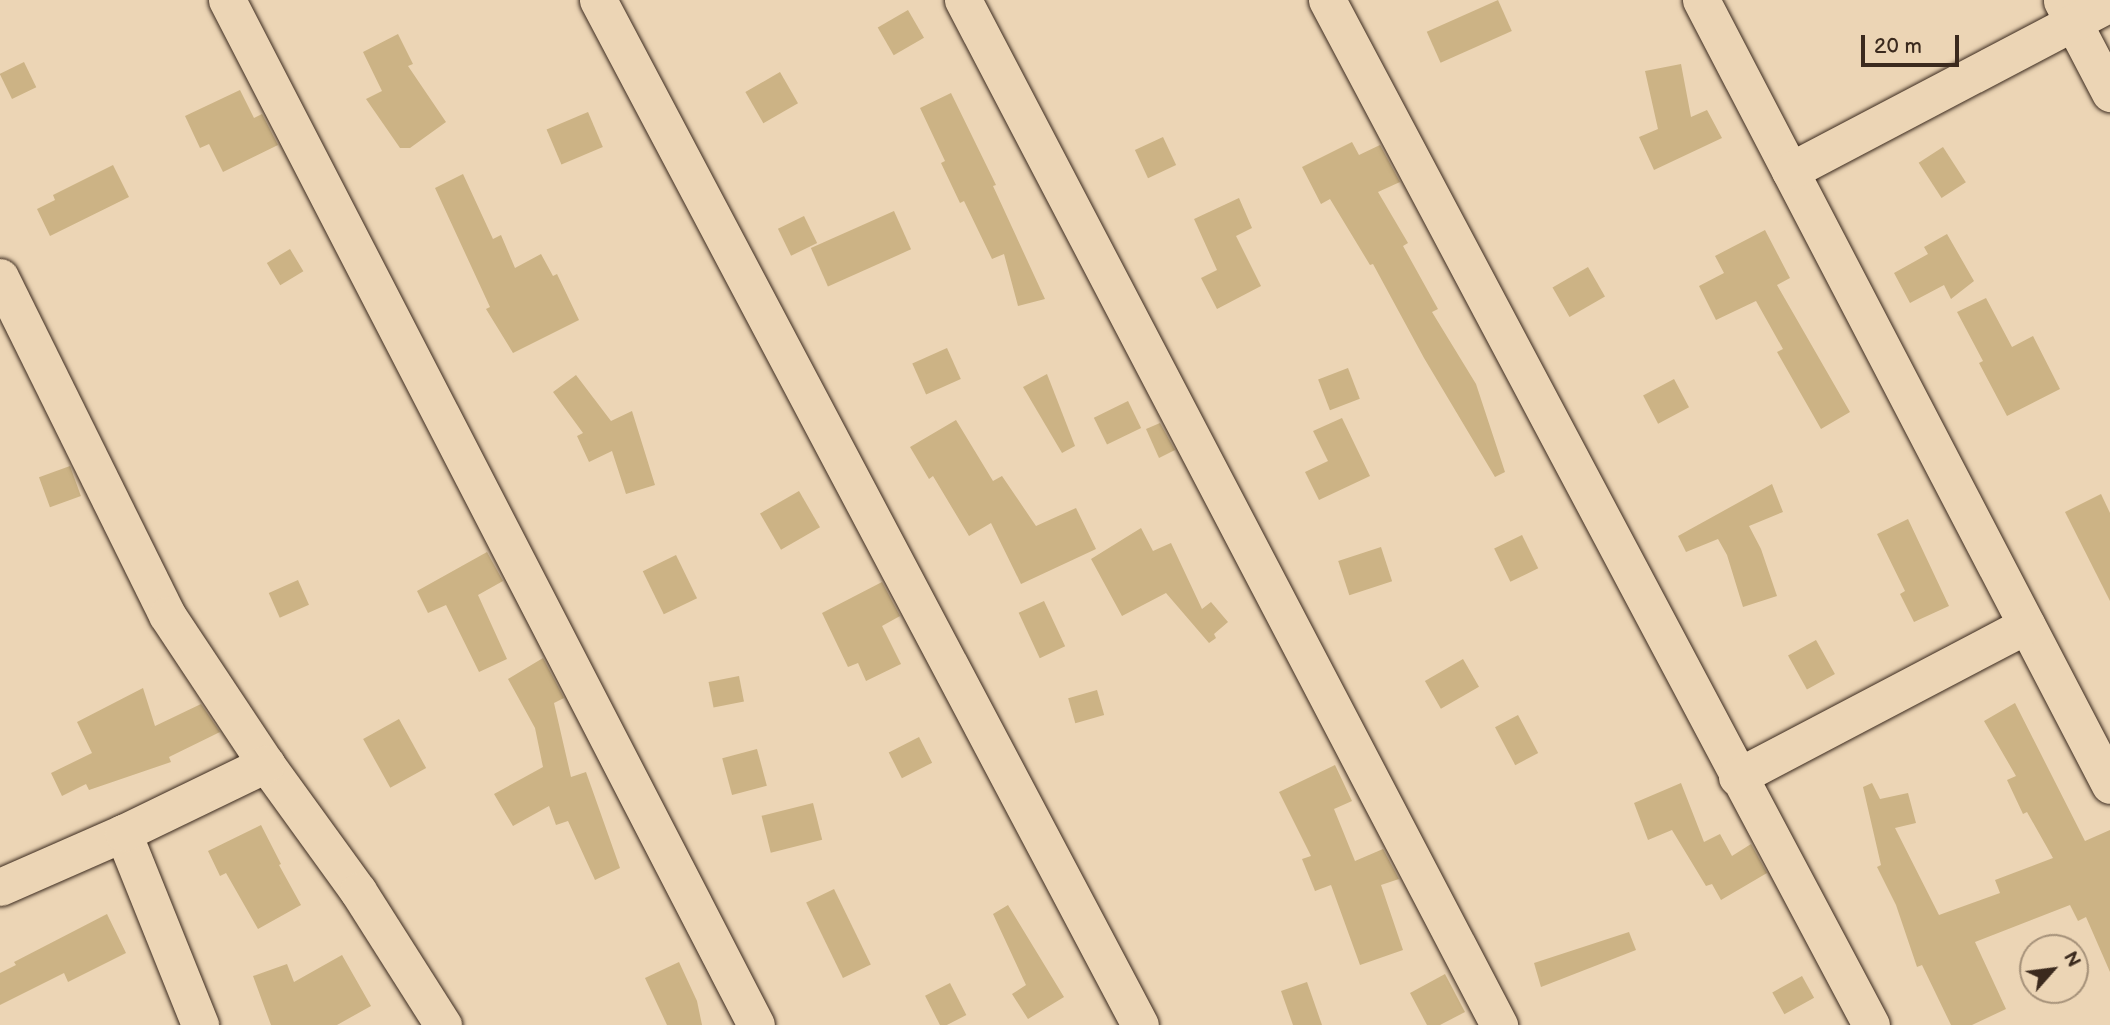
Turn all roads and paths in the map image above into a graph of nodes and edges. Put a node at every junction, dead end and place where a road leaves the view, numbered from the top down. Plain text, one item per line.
1 (227, 0) edge
2 (598, 0) edge
3 (962, 0) edge
4 (1326, 0) edge
5 (1701, 0) edge
6 (2110, 3) edge
7 (2067, 11) edge
8 (2110, 93) edge
9 (1790, 171) junction
10 (0, 277) edge
11 (2027, 625) junction
12 (266, 764) junction
13 (1737, 777) junction
14 (2110, 785) edge
15 (123, 833) junction
16 (0, 887) edge
17 (200, 1025) edge
18 (443, 1025) edge
19 (756, 1025) edge
20 (1140, 1025) edge
21 (1499, 1025) edge
22 (1871, 1025) edge

1 - 19 street
2 - 20 street
3 - 21 street
4 - 13 street
5 - 9 street
6 - 7 street
7 - 8 street
7 - 9 street
9 - 11 street
10 - 12 street
11 - 13 street
11 - 14 street
12 - 15 street
12 - 18 street
13 - 22 street
15 - 16 street
15 - 17 street

